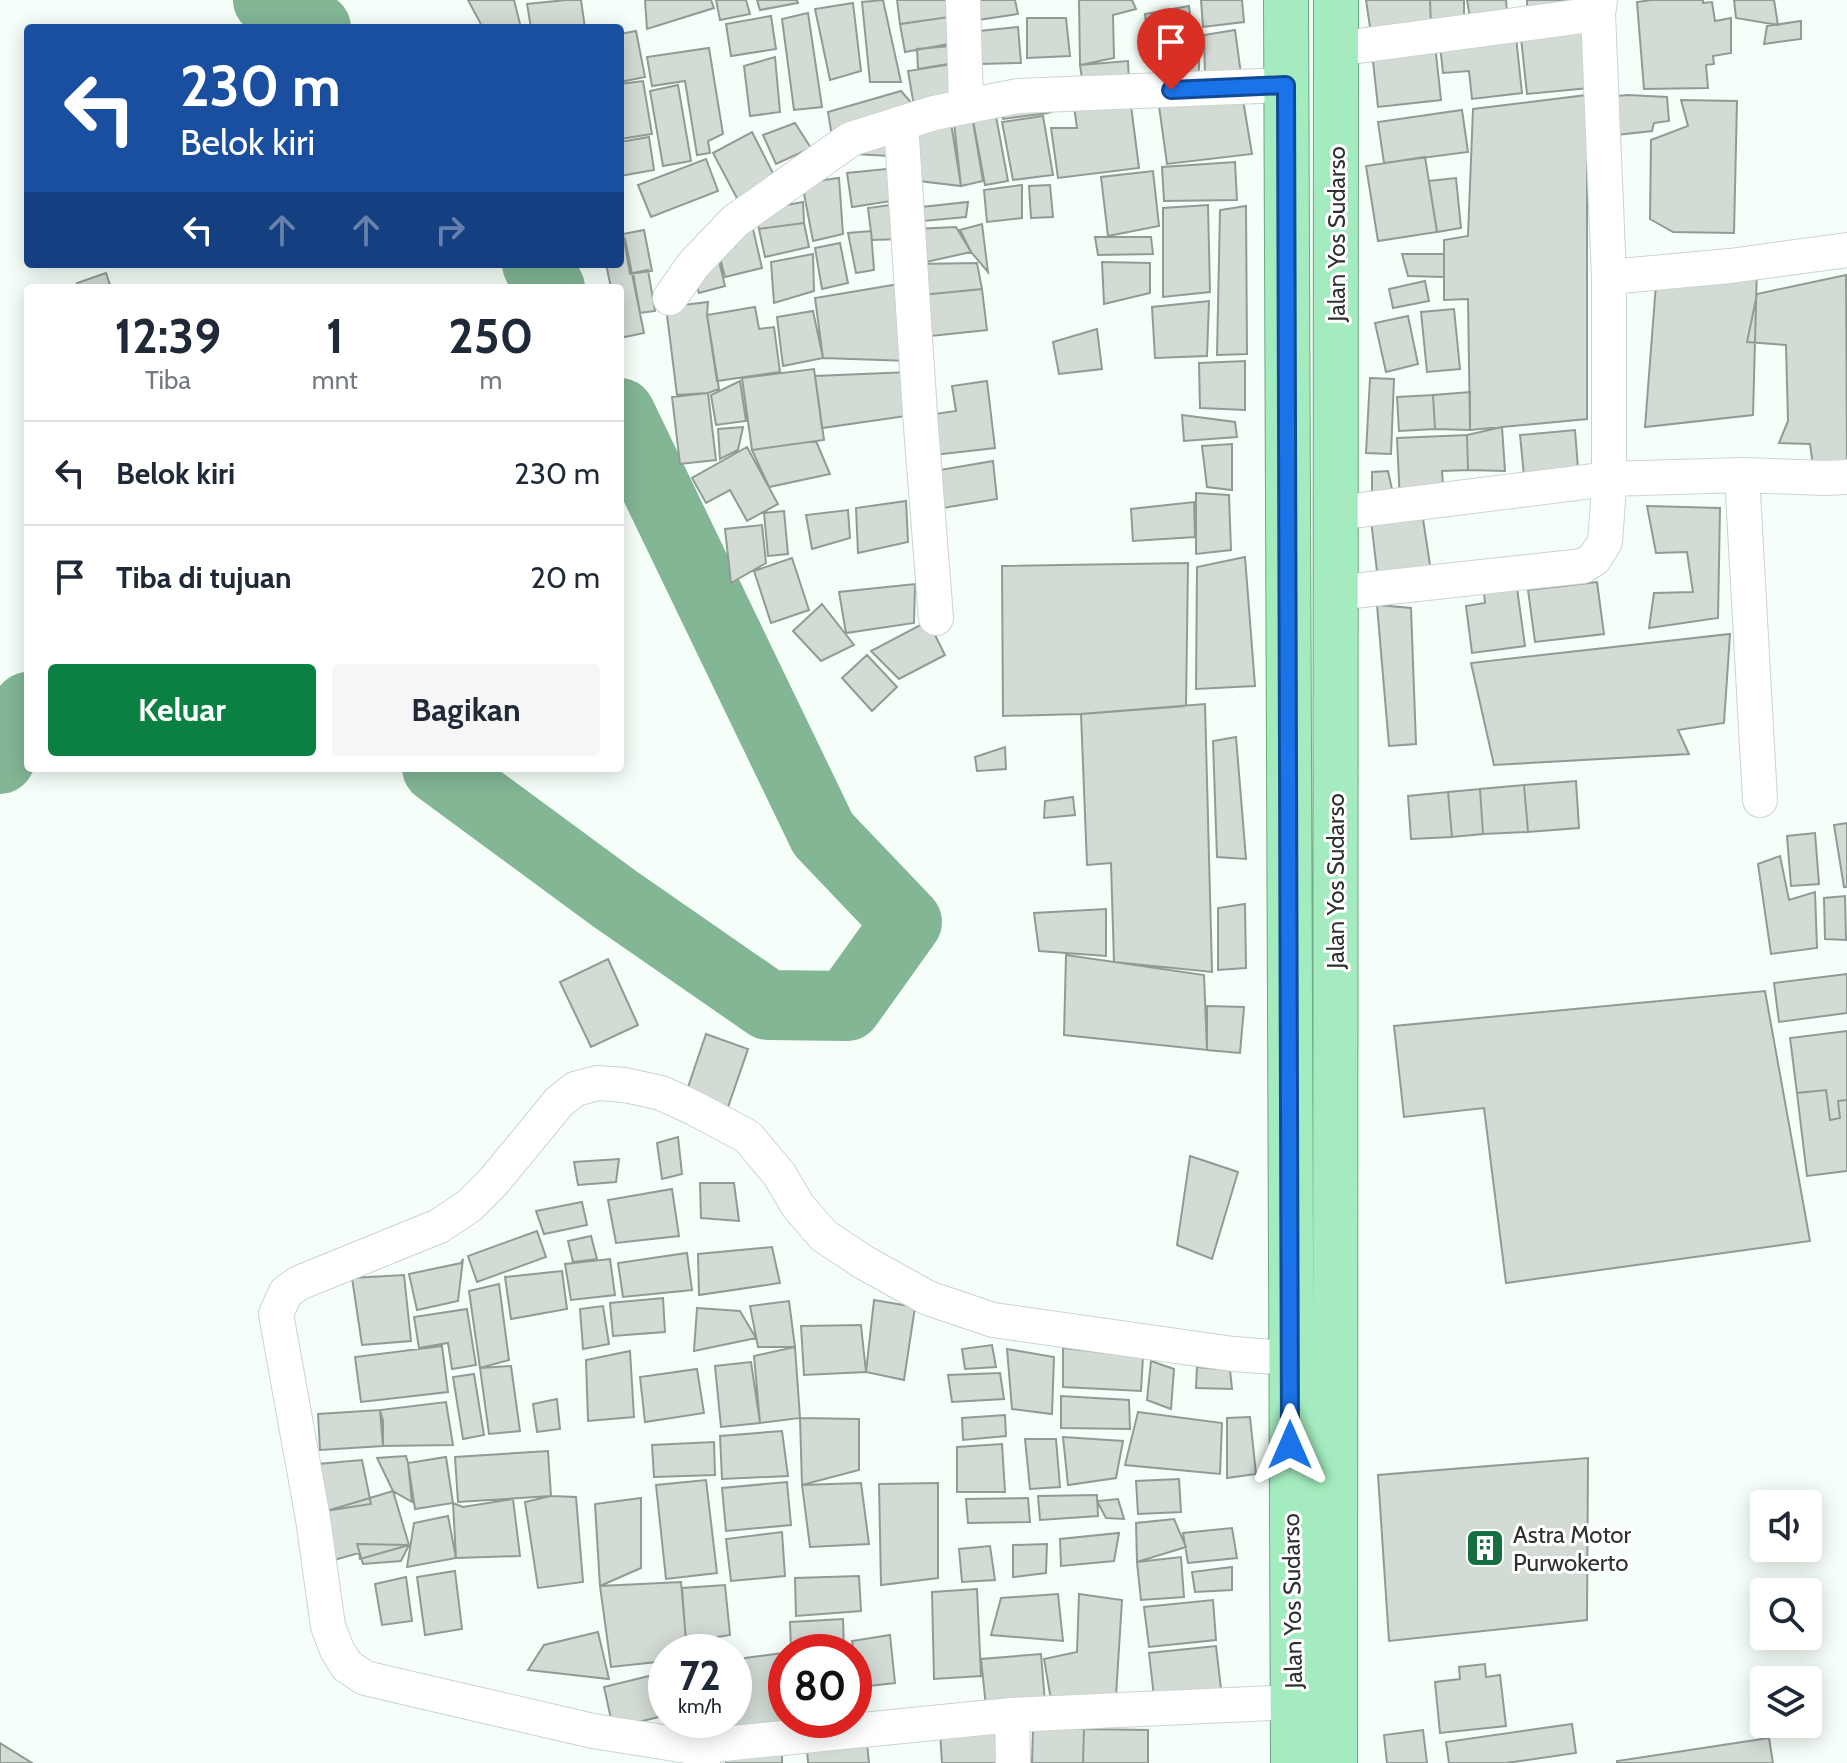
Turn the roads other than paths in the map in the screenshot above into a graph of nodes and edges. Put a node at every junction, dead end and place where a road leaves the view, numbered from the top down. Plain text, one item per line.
1 (963, 0) edge
2 (1286, 0) edge
3 (1336, 0) edge
4 (1599, 7) edge
5 (1336, 49) junction
6 (1286, 85) junction
7 (966, 105) junction
8 (901, 123) junction
9 (1847, 250) edge
10 (1609, 277) junction
11 (670, 298) dead end
12 (1742, 475) junction
13 (1847, 477) edge
14 (1608, 479) junction
15 (1337, 513) junction
16 (1335, 593) junction
17 (936, 618) dead end
18 (1760, 800) dead end
19 (1290, 1358) junction
20 (1293, 1702) junction
21 (1012, 1715) junction
22 (698, 1755) edge
23 (1013, 1763) edge
24 (1293, 1763) edge
25 (1335, 1763) edge

1 - 7 street
2 - 6 highway, Jalan Yos Sudarso
3 - 5 highway, Jalan Yos Sudarso
4 - 5 street
4 - 10 street
5 - 15 highway, Jalan Yos Sudarso
6 - 7 street
6 - 19 highway, Jalan Yos Sudarso
7 - 8 street
8 - 11 street
8 - 17 street
9 - 10 street
10 - 14 street
12 - 13 street
12 - 14 street
12 - 18 street
14 - 15 street
14 - 16 street
15 - 16 highway, Jalan Yos Sudarso
16 - 25 highway, Jalan Yos Sudarso
19 - 20 highway, Jalan Yos Sudarso
19 - 22 street
20 - 21 street
20 - 24 highway, Jalan Yos Sudarso
21 - 22 street
21 - 23 street

